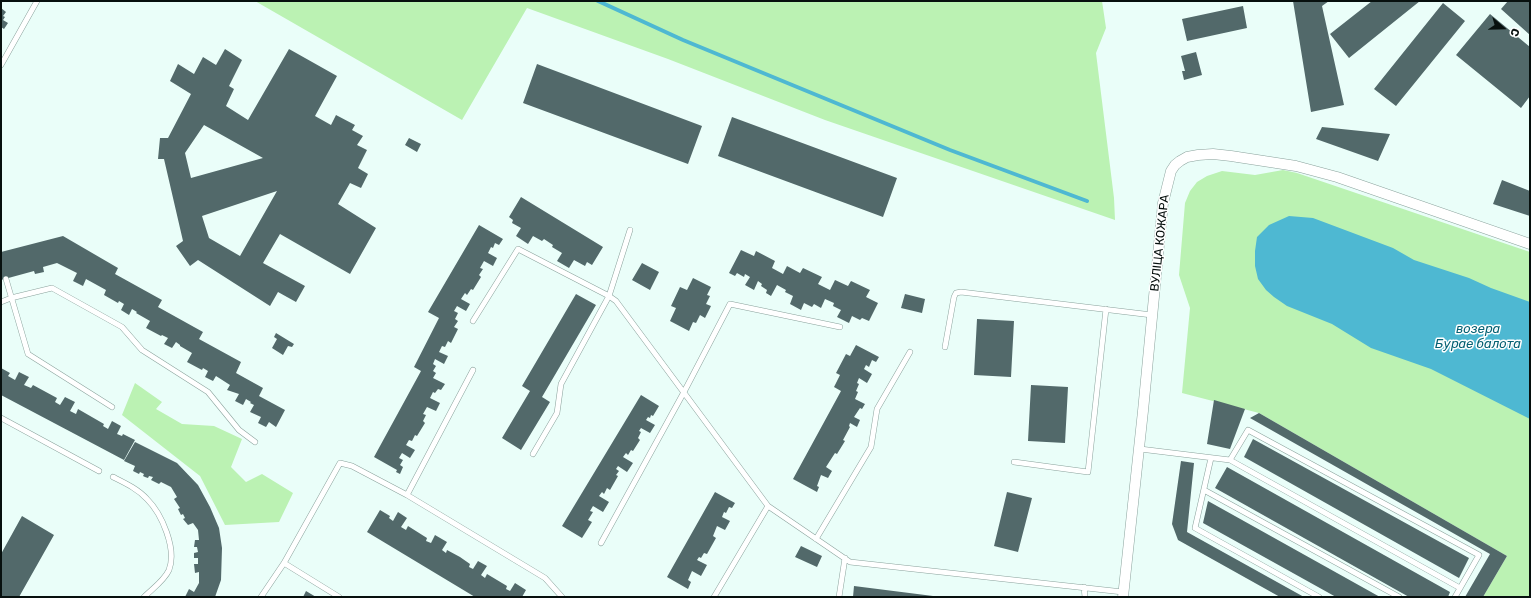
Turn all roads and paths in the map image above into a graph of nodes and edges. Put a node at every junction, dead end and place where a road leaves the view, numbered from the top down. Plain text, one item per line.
1 (37, 1) edge
2 (1, 65) edge
3 (630, 230) dead end
4 (1530, 244) edge
5 (6, 279) dead end
6 (609, 296) junction
7 (11, 298) junction
8 (1, 302) edge
9 (1106, 309) junction
10 (1152, 315) junction
11 (473, 321) dead end
12 (840, 327) dead end
13 (945, 348) dead end
14 (910, 352) dead end
15 (473, 370) dead end
16 (684, 392) junction
17 (112, 407) dead end
18 (1, 418) edge
19 (255, 442) dead end
20 (1140, 448) junction
21 (533, 454) dead end
22 (1211, 458) junction
23 (1230, 460) junction
24 (1014, 462) dead end
25 (99, 471) dead end
26 (113, 477) dead end
27 (1204, 490) junction
28 (406, 495) junction
29 (768, 506) junction
30 (816, 539) junction
31 (601, 542) dead end
32 (845, 558) junction
33 (284, 563) junction
34 (1084, 588) junction
35 (1460, 588) junction
36 (1123, 595) edge
37 (144, 597) edge
38 (261, 597) edge
39 (339, 597) edge
40 (562, 597) edge
41 (714, 597) edge
42 (839, 597) edge
43 (1085, 597) edge
44 (1319, 597) edge
45 (1399, 597) edge
46 (1454, 597) edge

1 - 2 lane
3 - 6 lane
4 - 10 street, ВУЛІЦА КОЖАРА
5 - 7 lane
6 - 11 lane
6 - 16 lane
6 - 21 lane
7 - 8 lane
7 - 17 lane
7 - 19 lane
9 - 10 lane
9 - 13 lane
9 - 24 lane
10 - 20 street, ВУЛІЦА КОЖАРА
12 - 16 lane
14 - 30 lane
15 - 28 lane
16 - 29 lane
16 - 31 lane
18 - 25 lane
20 - 22 lane
20 - 36 street, ВУЛІЦА КОЖАРА
22 - 23 lane
22 - 27 lane
23 - 35 lane
23 - 35 lane
26 - 37 lane
27 - 44 lane
27 - 45 lane
28 - 33 lane
28 - 40 lane
29 - 30 lane
29 - 41 lane
30 - 32 lane
32 - 34 lane
32 - 42 lane
33 - 38 lane
33 - 39 lane
34 - 36 lane
34 - 43 lane
35 - 46 lane

